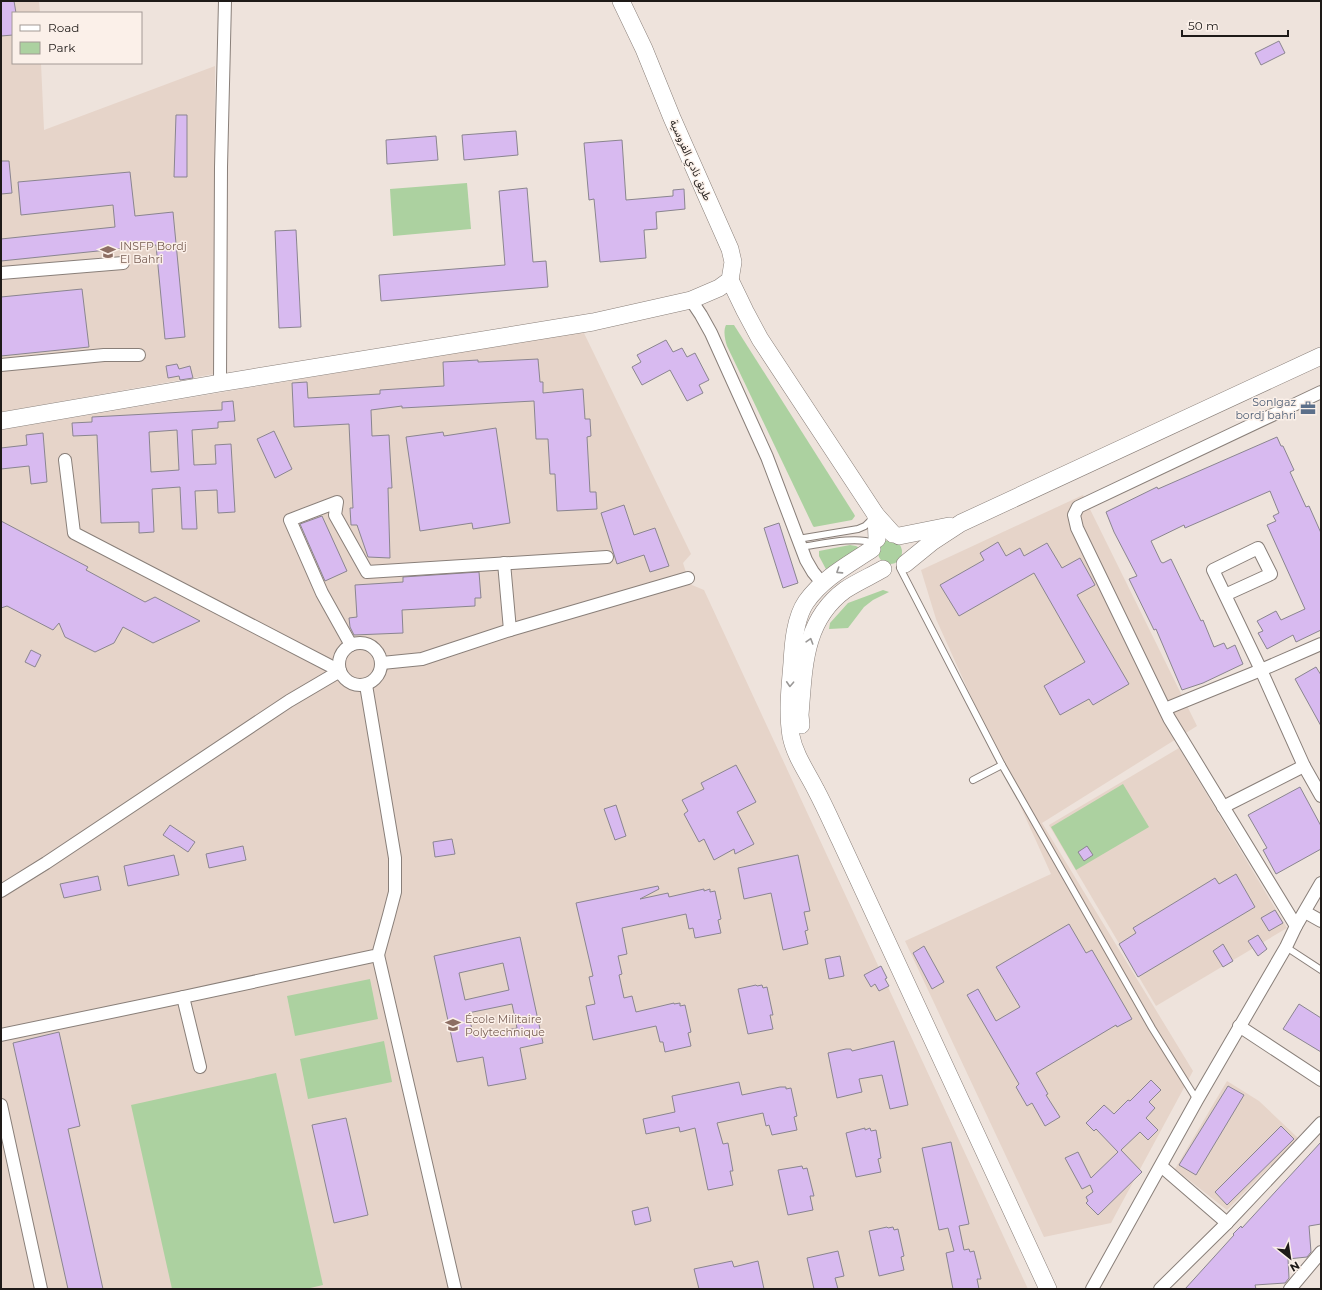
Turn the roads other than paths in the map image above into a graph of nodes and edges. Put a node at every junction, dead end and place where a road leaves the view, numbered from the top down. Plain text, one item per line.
1 (225, 1) edge
2 (621, 1) edge
3 (123, 264) dead end
4 (1, 273) edge
5 (730, 280) junction
6 (691, 300) junction
7 (139, 354) dead end
8 (1321, 356) edge
9 (1, 365) edge
10 (220, 383) junction
11 (1321, 392) edge
12 (1, 421) edge
13 (65, 460) dead end
14 (876, 515) junction
15 (961, 523) junction
16 (896, 535) junction
17 (800, 543) junction
18 (874, 544) junction
19 (608, 557) dead end
20 (504, 564) junction
21 (903, 566) junction
22 (883, 569) junction
23 (688, 578) dead end
24 (822, 583) junction
25 (1225, 595) junction
26 (510, 630) junction
27 (1321, 644) edge
28 (351, 645) junction
29 (382, 663) junction
30 (1261, 670) junction
31 (340, 671) junction
32 (366, 685) junction
33 (1165, 709) junction
34 (1002, 765) junction
35 (1304, 766) junction
36 (973, 780) dead end
37 (815, 789) junction
38 (1321, 796) edge
39 (1223, 807) junction
40 (1321, 882) edge
41 (1, 891) edge
42 (1305, 912) junction
43 (1321, 921) edge
44 (1296, 926) junction
45 (1286, 947) junction
46 (378, 955) junction
47 (1321, 970) edge
48 (183, 997) junction
49 (1239, 1026) junction
50 (1, 1035) edge
51 (200, 1067) dead end
52 (1321, 1080) edge
53 (1197, 1100) junction
54 (1, 1105) edge
55 (1321, 1123) edge
56 (1161, 1166) junction
57 (1227, 1223) junction
58 (1321, 1252) edge
59 (42, 1289) edge
60 (455, 1289) edge
61 (1048, 1289) edge
62 (1092, 1289) edge
63 (1160, 1289) edge
64 (1290, 1289) edge

1 - 10 street
2 - 5 main road, طريق نادي الفروسية
3 - 4 street
5 - 6 main road
5 - 14 main road
6 - 10 main road
6 - 17 street
7 - 9 street
8 - 15 main road
10 - 12 main road
11 - 33 street
13 - 31 street
14 - 16 main road
14 - 17 lane
14 - 18 main road
15 - 16 main road
15 - 21 main road
16 - 18 main road
16 - 21 main road
17 - 18 lane
17 - 24 street
18 - 22 main road
18 -> 24 main road
19 - 20 street
20 - 26 street
20 - 28 street
21 - 22 main road
21 - 34 lane
37 -> 22 main road
23 - 26 street
24 -> 37 main road
25 - 25 street
25 - 30 street
26 - 29 street
27 - 30 street
28 - 29 street
28 - 31 street
29 - 32 street
30 - 33 street
30 - 35 street
31 - 32 street
31 - 41 street
32 - 46 street
33 - 39 street
34 - 36 lane
34 - 53 lane
35 - 38 street
35 - 39 street
37 - 61 main road
39 - 44 street
40 - 42 street
42 - 43 street
42 - 44 street
44 - 45 street
45 - 47 lane
45 - 49 street
46 - 48 street
46 - 60 street
48 - 50 street
48 - 51 street
49 - 52 street
49 - 53 street
53 - 56 street
54 - 59 street
55 - 57 street
56 - 57 street
56 - 62 street
57 - 63 street
58 - 64 street

